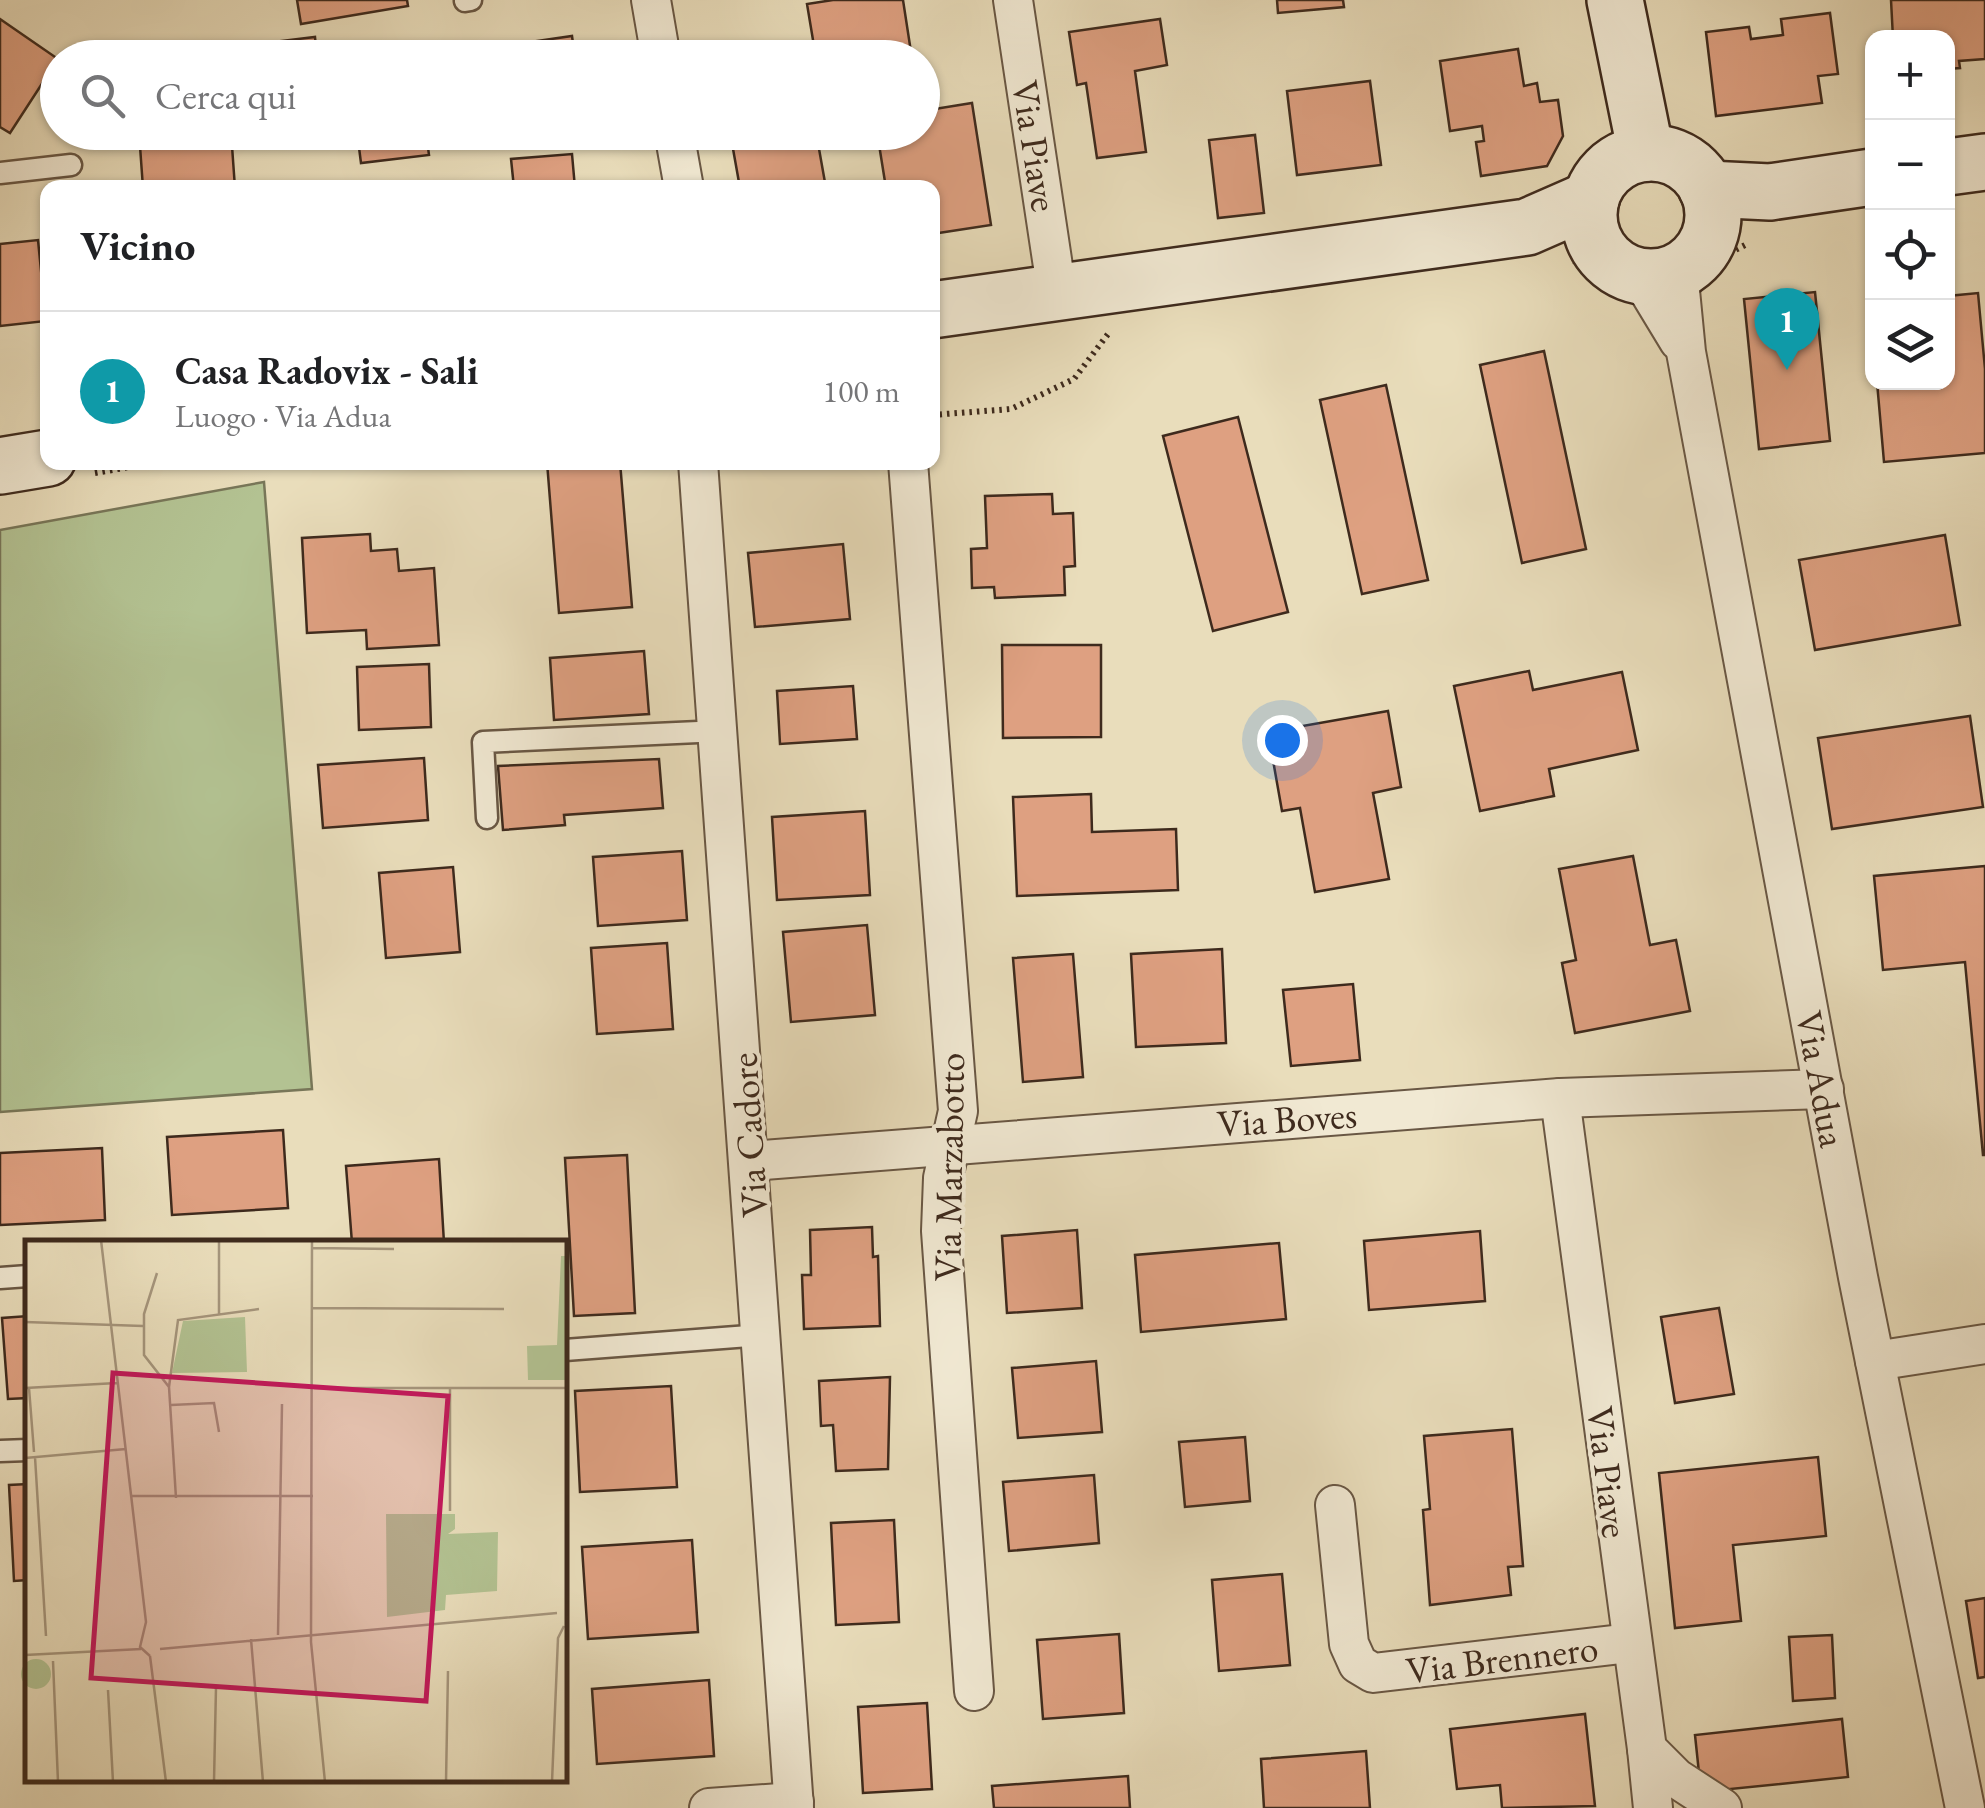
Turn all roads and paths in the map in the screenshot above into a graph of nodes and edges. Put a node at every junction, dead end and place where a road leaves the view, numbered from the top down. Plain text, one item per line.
1 (651, 0) edge
2 (1013, 0) edge
3 (1615, 0) edge
4 (659, 40) edge
5 (677, 150) edge
6 (1646, 154) junction
7 (1985, 162) edge
8 (71, 165) dead end
9 (1955, 166) edge
10 (0, 173) edge
11 (1865, 178) edge
12 (683, 180) edge
13 (1985, 190) edge
14 (1955, 195) edge
15 (1865, 207) edge
16 (1593, 220) junction
17 (1683, 241) junction
18 (1057, 292) junction
19 (940, 309) edge
20 (1108, 324) dead end
21 (940, 325) edge
22 (940, 414) edge
23 (40, 459) edge
24 (0, 466) edge
25 (699, 470) edge
26 (909, 470) edge
27 (720, 732) junction
28 (487, 818) dead end
29 (1824, 1090) junction
30 (1560, 1098) junction
31 (954, 1144) junction
32 (751, 1161) junction
33 (25, 1276) edge
34 (0, 1278) edge
35 (762, 1335) junction
36 (1985, 1344) edge
37 (568, 1350) edge
38 (1876, 1361) junction
39 (25, 1450) edge
40 (0, 1451) edge
41 (1335, 1505) dead end
42 (1630, 1643) junction
43 (974, 1692) dead end
44 (1969, 1746) edge
45 (1647, 1749) junction
46 (794, 1805) edge
47 (709, 1808) edge
48 (1653, 1808) edge
49 (1722, 1808) edge
50 (1964, 1808) edge

1 - 4 street
2 - 18 street, Via Piave
3 - 6 street
5 - 12 street
6 - 16 street
6 - 17 street
7 - 9 street
8 - 10 lane
11 - 17 street
13 - 14 street
15 - 17 street
16 - 17 street
16 - 18 street
16 - 21 street
17 - 29 street, Via Adua
18 - 19 street
20 - 22 path
23 - 24 street
25 - 27 street, Via Cadore
26 - 31 street, Via Marzabotto
27 - 28 lane
27 - 32 street, Via Cadore
29 - 30 street, Via Boves
29 - 38 street, Via Adua
30 - 31 street, Via Boves
30 - 42 street, Via Piave
31 - 32 street, Via Boves
31 - 43 street, Via Marzabotto
32 - 35 street, Via Cadore
33 - 34 lane
35 - 37 lane
35 - 46 street, Via Cadore
36 - 38 street
38 - 44 street, Via Adua
39 - 40 lane
41 - 42 street, Via Brennero
42 - 45 street, Via Piave
44 - 50 street, Via Adua
45 - 48 street, Via Piave
45 - 49 street
46 - 47 street

